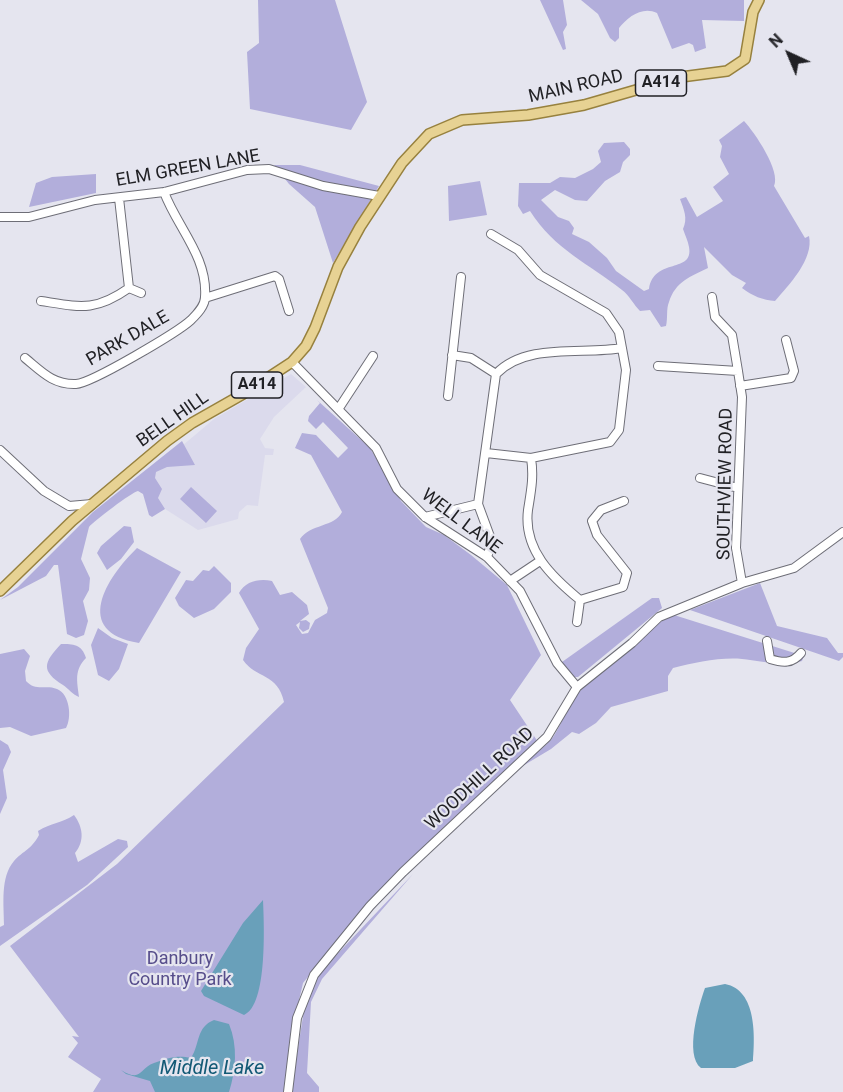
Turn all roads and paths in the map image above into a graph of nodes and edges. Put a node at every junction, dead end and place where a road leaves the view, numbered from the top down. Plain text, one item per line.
1 (759, 0) edge
2 (164, 192) junction
3 (379, 196) junction
4 (119, 198) junction
5 (0, 217) edge
6 (491, 234) dead end
7 (461, 277) dead end
8 (129, 288) junction
9 (141, 294) dead end
10 (712, 297) dead end
11 (206, 298) junction
12 (41, 301) dead end
13 (289, 311) dead end
14 (786, 340) dead end
15 (622, 348) junction
16 (452, 354) junction
17 (373, 356) dead end
18 (25, 358) dead end
19 (292, 362) junction
20 (658, 366) dead end
21 (738, 371) junction
22 (496, 374) junction
23 (740, 386) junction
24 (448, 396) dead end
25 (339, 408) junction
26 (0, 450) edge
27 (486, 453) junction
28 (531, 458) junction
29 (700, 478) dead end
30 (738, 488) junction
31 (624, 501) dead end
32 (92, 504) junction
33 (478, 504) junction
34 (69, 506) junction
35 (425, 517) junction
36 (72, 521) junction
37 (843, 532) edge
38 (487, 558) junction
39 (540, 561) junction
40 (510, 581) junction
41 (742, 583) junction
42 (0, 591) edge
43 (580, 600) junction
44 (577, 622) dead end
45 (767, 641) dead end
46 (801, 653) dead end
47 (577, 687) junction
48 (288, 1092) edge

1 - 3 main road, MAIN ROAD / A414
2 - 3 street, ELM GREEN LANE
2 - 4 street, ELM GREEN LANE
2 - 11 street
3 - 19 main road, BELL HILL / A414
4 - 5 street, ELM GREEN LANE
4 - 8 street
6 - 15 street
7 - 16 street
8 - 9 street
8 - 12 street
10 - 21 street, SOUTHVIEW ROAD
11 - 13 street
11 - 18 street, PARK DALE
14 - 23 street, SOUTHVIEW ROAD
15 - 22 street
15 - 28 street
16 - 22 street
16 - 24 street
17 - 25 street
19 - 25 street, WELL LANE
19 - 32 main road, BELL HILL / A414
20 - 21 street
21 - 23 street, SOUTHVIEW ROAD
22 - 27 street
23 - 30 street, SOUTHVIEW ROAD
25 - 35 street, WELL LANE
26 - 34 street
27 - 28 street
27 - 33 street
28 - 39 street
29 - 30 street
30 - 41 street, SOUTHVIEW ROAD
31 - 43 street
32 - 34 street
32 - 36 main road, BELL HILL / A414
33 - 35 street
33 - 38 street
34 - 36 street
35 - 38 street, WELL LANE
36 - 42 main road, A414
37 - 41 street, WOODHILL ROAD
38 - 40 street, WELL LANE
39 - 40 street
39 - 43 street
40 - 47 street, WELL LANE
41 - 47 street, WOODHILL ROAD
43 - 44 street
45 - 46 street
47 - 48 street, WOODHILL ROAD

